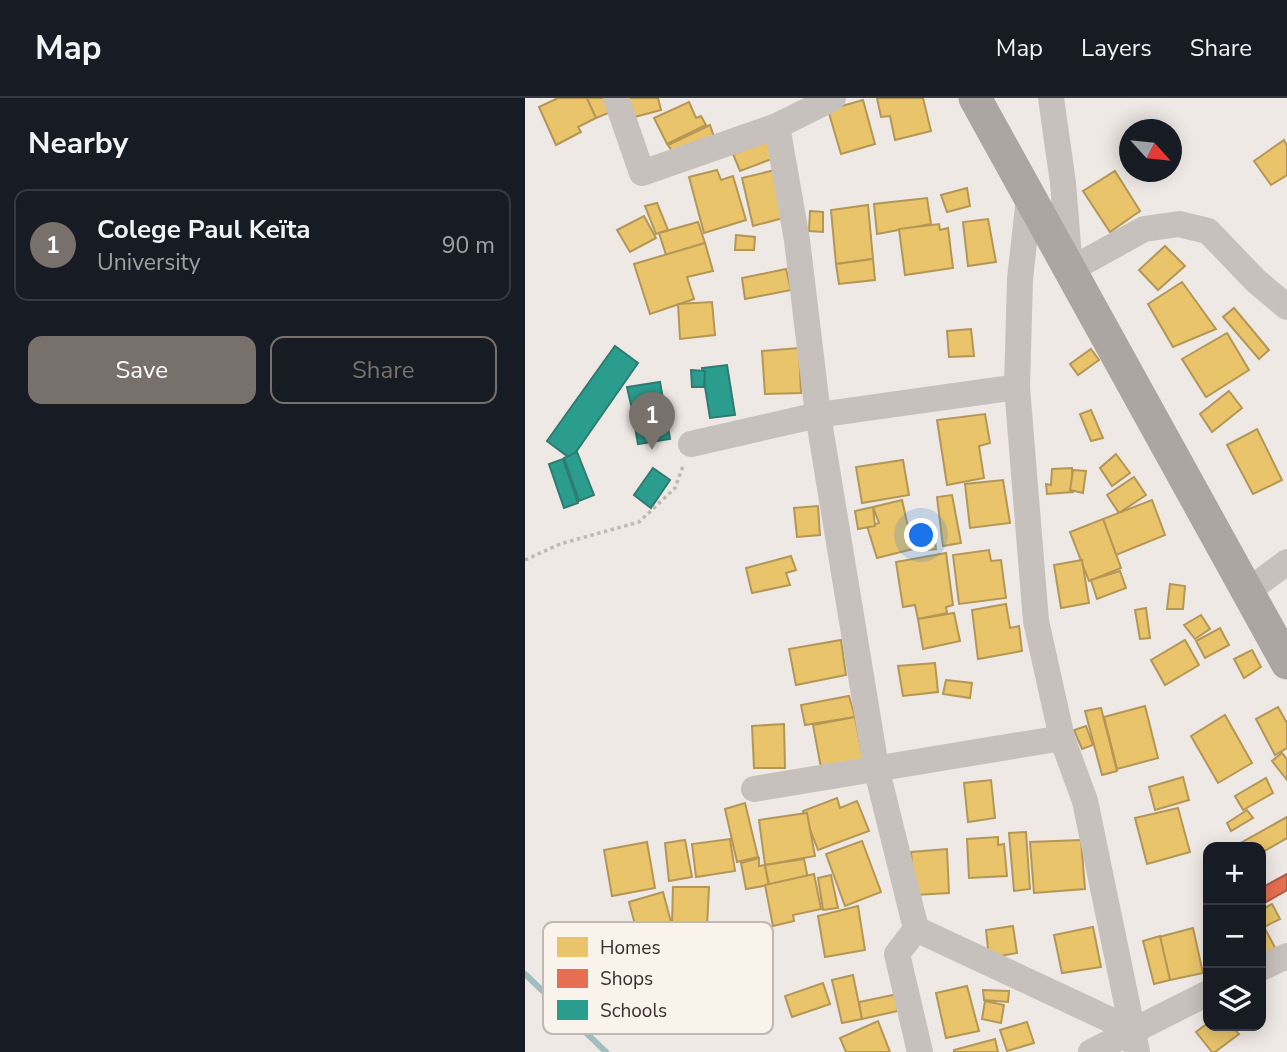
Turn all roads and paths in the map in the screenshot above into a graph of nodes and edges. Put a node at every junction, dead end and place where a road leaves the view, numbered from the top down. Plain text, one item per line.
1 (617, 98) edge
2 (833, 98) edge
3 (975, 98) edge
4 (1051, 98) edge
5 (800, 106) edge
6 (777, 126) junction
7 (1030, 198) junction
8 (1070, 270) junction
9 (1287, 307) edge
10 (1017, 387) junction
11 (818, 415) junction
12 (691, 444) joint
13 (525, 560) edge
14 (1287, 562) edge
15 (1248, 591) junction
16 (1287, 663) edge
17 (1062, 738) junction
18 (876, 767) junction
19 (754, 789) dead end
20 (916, 929) junction
21 (1287, 956) edge
22 (1266, 966) edge
23 (1203, 996) edge
24 (1134, 1041) edge
25 (920, 1052) edge
26 (1091, 1052) edge

1 - 6 street
2 - 5 street
3 - 7 main road
4 - 8 street
5 - 6 street
6 - 11 street
7 - 8 main road
7 - 10 street
8 - 9 street
8 - 15 main road
10 - 11 street
10 - 17 street
11 - 12 street
11 - 18 street
12 - 13 path
14 - 15 street
15 - 16 main road
17 - 18 street
17 - 24 street
18 - 19 street
18 - 20 street
20 - 24 street
20 - 25 street
21 - 22 street
23 - 24 street
24 - 26 street

